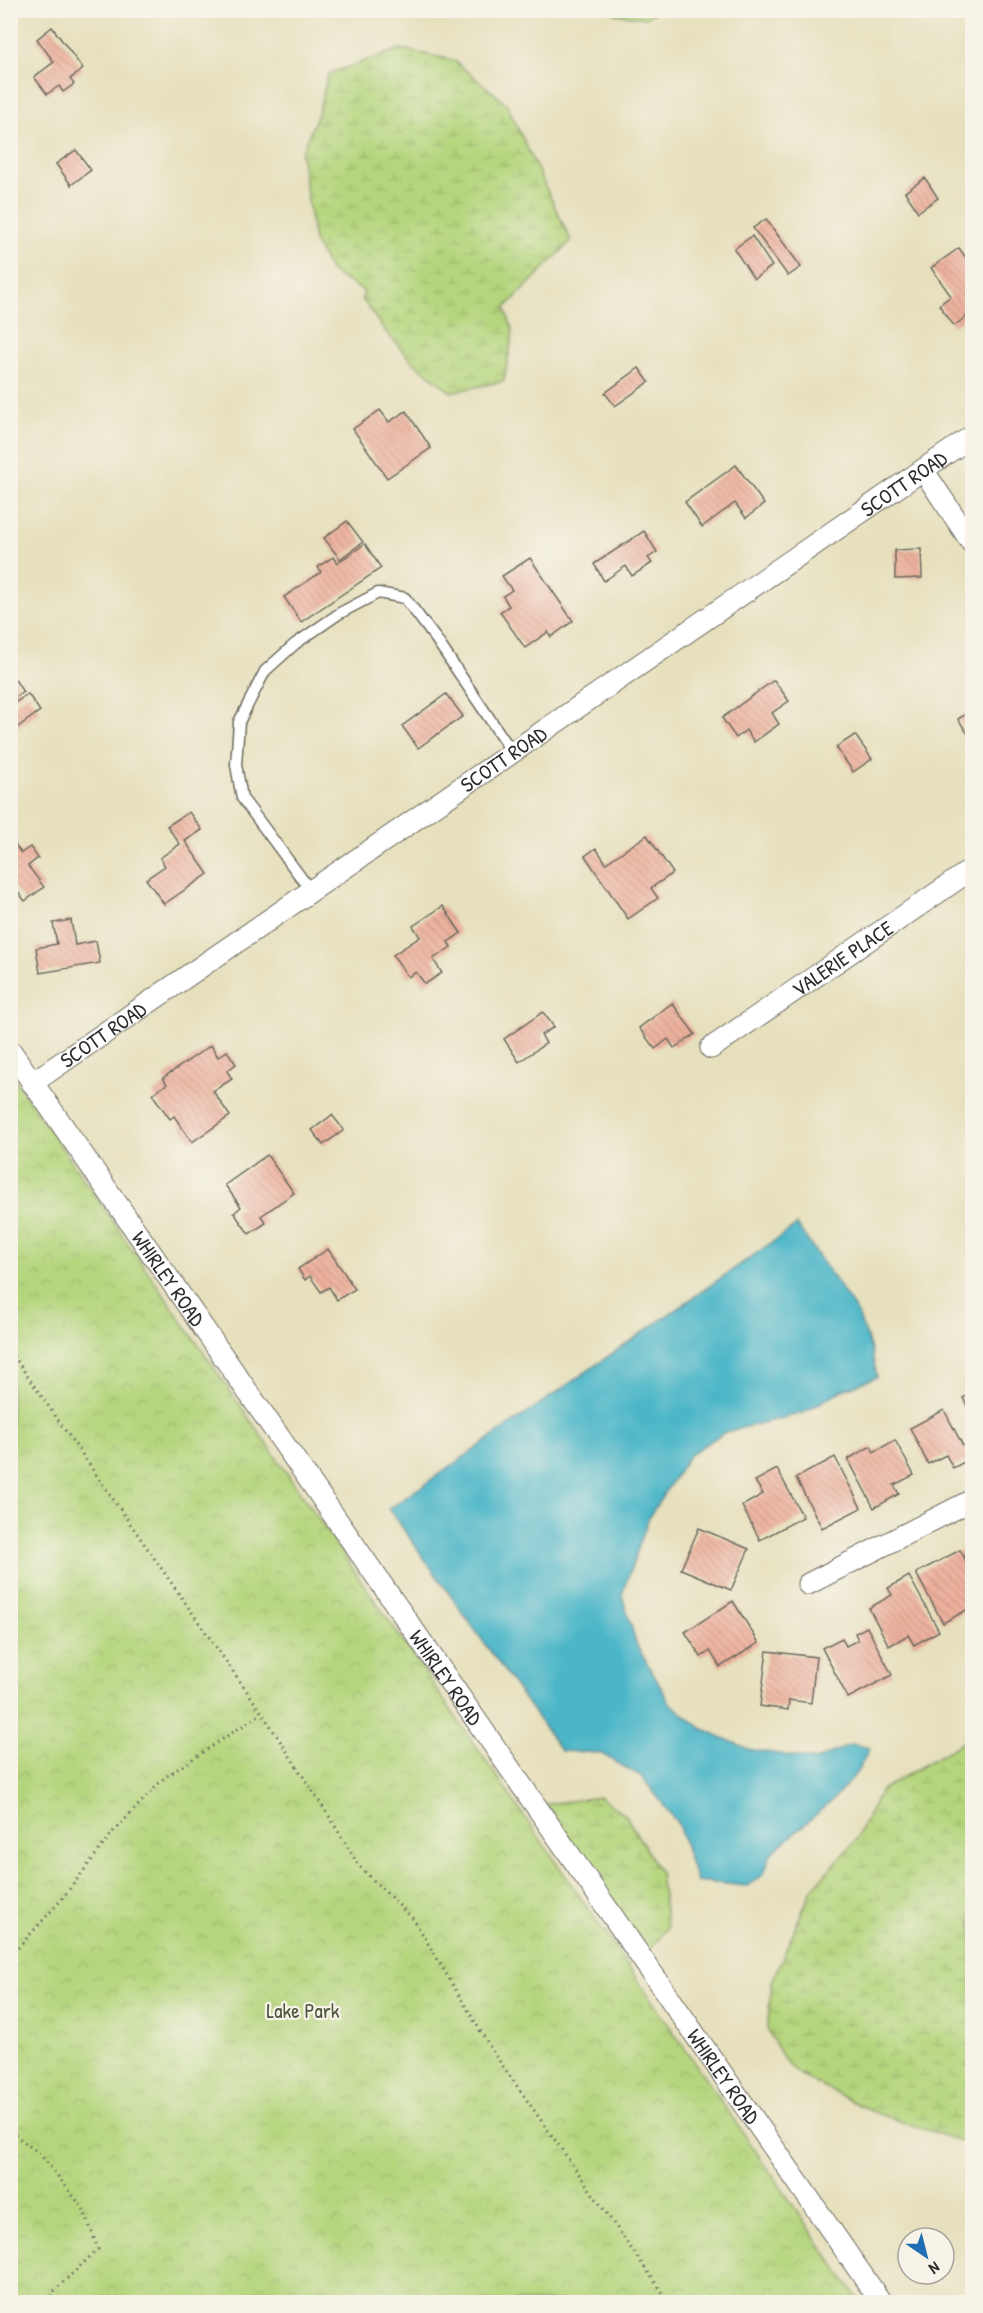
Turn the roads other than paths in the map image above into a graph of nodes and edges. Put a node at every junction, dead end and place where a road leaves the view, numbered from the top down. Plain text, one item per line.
1 (972, 436) edge
2 (923, 470) junction
3 (972, 543) edge
4 (512, 752) junction
5 (972, 869) edge
6 (311, 891) junction
7 (711, 1048) dead end
8 (10, 1050) edge
9 (32, 1083) junction
10 (972, 1500) edge
11 (808, 1584) dead end
12 (881, 2302) edge

1 - 2 street, SCOTT ROAD
2 - 3 street
2 - 4 street, SCOTT ROAD
4 - 6 street, SCOTT ROAD
4 - 6 lane
5 - 7 street, VALERIE PLACE
6 - 9 street, SCOTT ROAD
8 - 9 street, WHIRLEY ROAD
9 - 12 street, WHIRLEY ROAD
10 - 11 street

